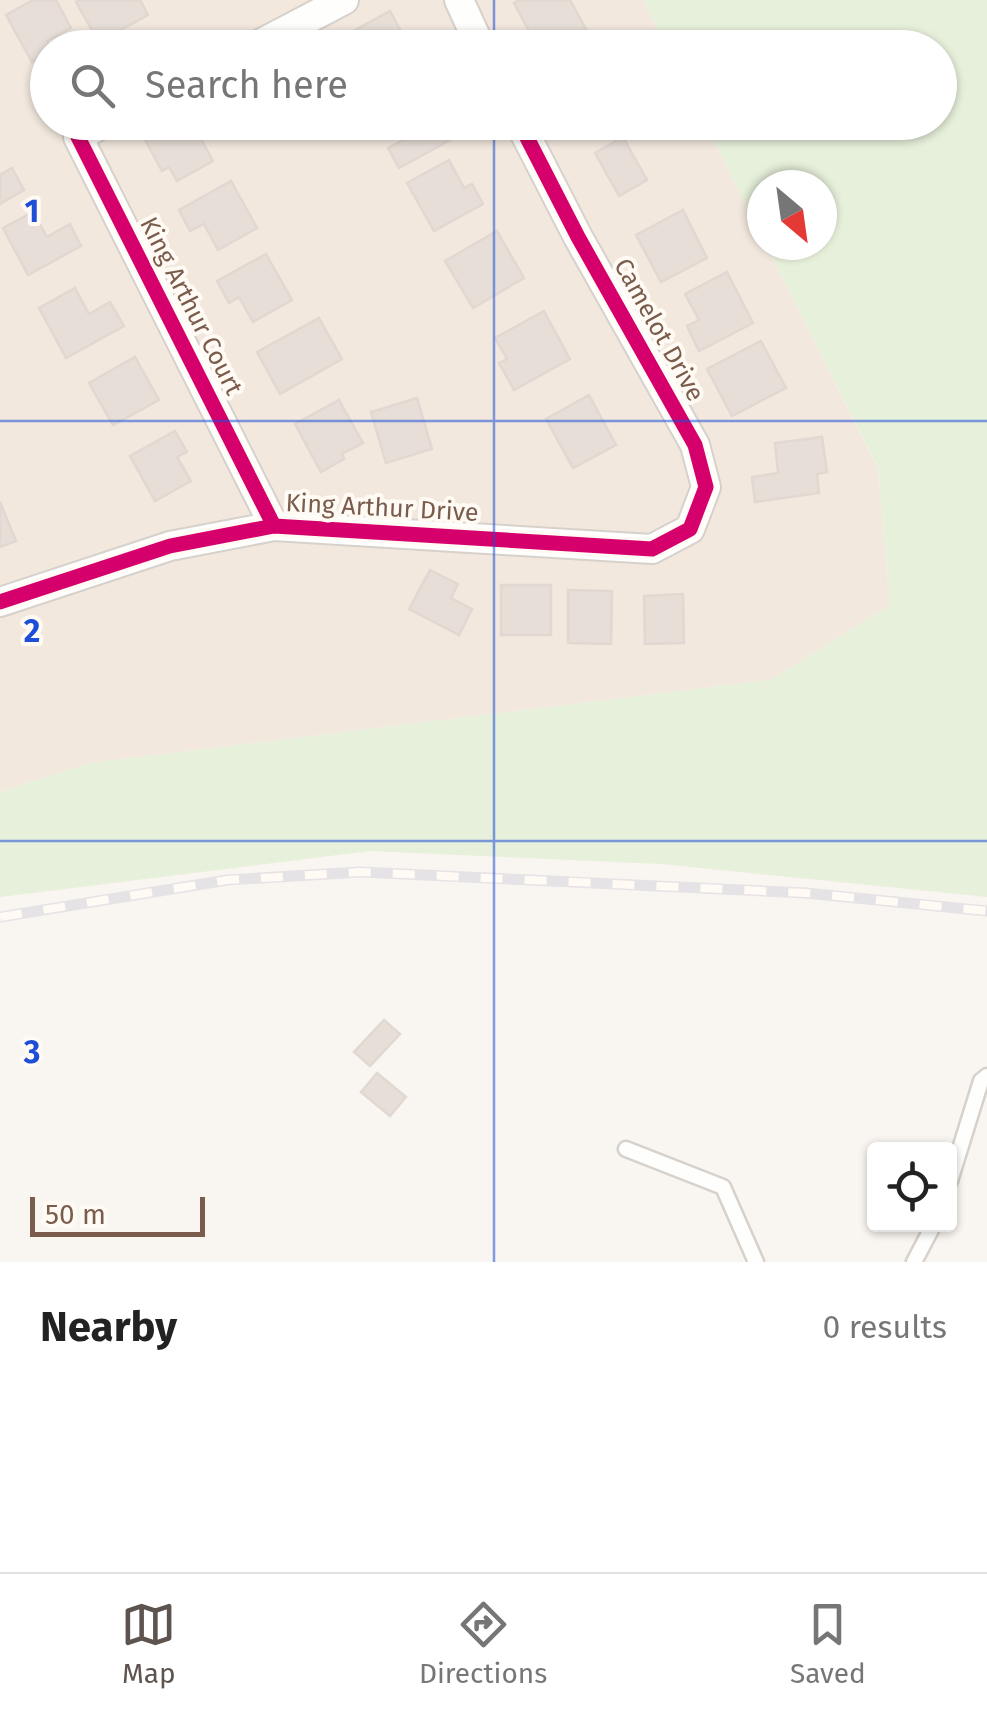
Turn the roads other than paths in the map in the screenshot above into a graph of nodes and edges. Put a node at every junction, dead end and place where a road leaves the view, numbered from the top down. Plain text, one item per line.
1 (344, 0) edge
2 (459, 0) edge
3 (286, 30) edge
4 (473, 30) edge
5 (79, 140) edge
6 (527, 140) edge
7 (274, 526) junction
8 (652, 549) joint
9 (0, 602) edge
10 (987, 1076) edge
11 (626, 1149) dead end
12 (957, 1158) edge
13 (930, 1232) edge
14 (756, 1262) edge
15 (914, 1262) edge

1 - 3 street
2 - 4 street
5 - 7 street, King Arthur Court
6 - 8 street, Camelot Drive
7 - 8 street, King Arthur Drive
7 - 9 street, King Arthur Drive
10 - 12 lane
11 - 14 lane
13 - 15 lane

